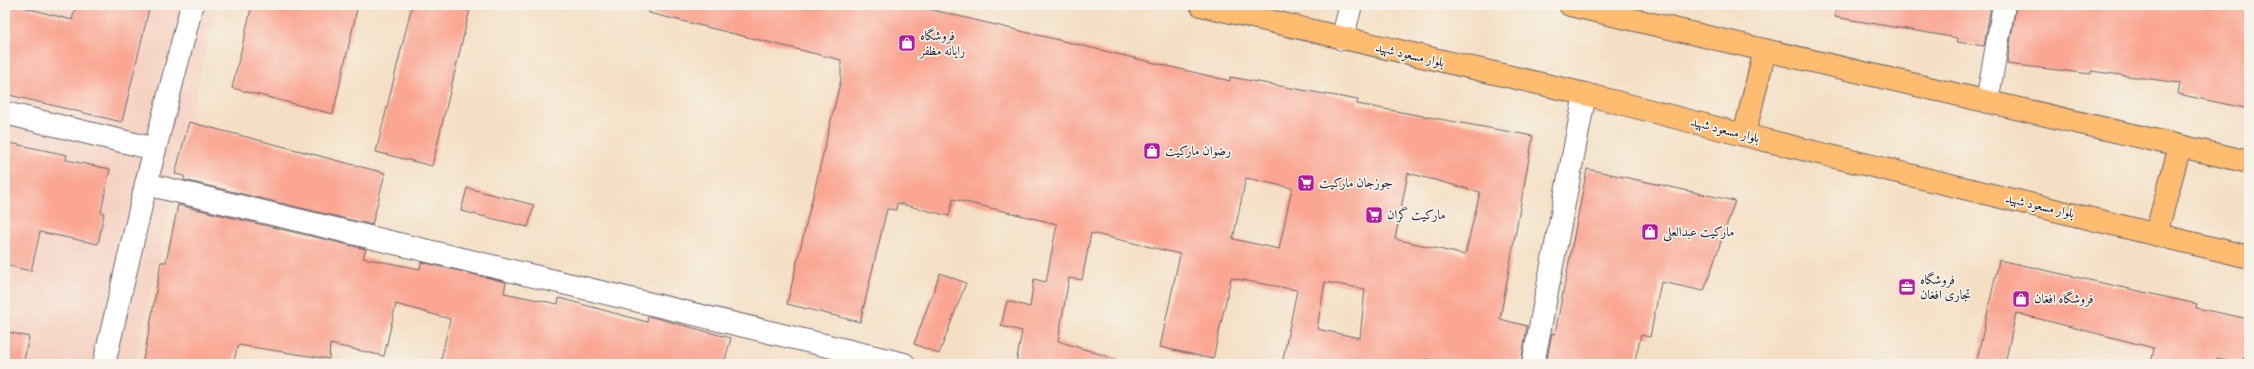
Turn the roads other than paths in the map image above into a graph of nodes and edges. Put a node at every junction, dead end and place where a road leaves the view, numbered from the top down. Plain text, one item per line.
1 (192, 5) edge
2 (1201, 5) edge
3 (1350, 5) edge
4 (1570, 5) edge
5 (2004, 5) edge
6 (1342, 39) junction
7 (1765, 50) junction
8 (1585, 94) junction
9 (1987, 102) junction
10 (5, 113) edge
11 (1744, 135) junction
12 (2180, 146) junction
13 (155, 149) junction
14 (2249, 162) edge
15 (146, 184) junction
16 (2156, 234) junction
17 (2249, 256) edge
18 (104, 364) edge
19 (904, 364) edge
20 (1533, 364) edge

1 - 13 street
2 - 6 main road, بلوار مسعود شهید
3 - 6 street
4 - 7 main road
5 - 9 street
6 - 8 main road, بلوار مسعود شهید
7 - 9 main road
7 - 11 main road
8 - 11 main road, بلوار مسعود شهید
8 - 20 street
9 - 12 main road
10 - 13 street
11 - 16 main road, بلوار مسعود شهید
12 - 14 main road
12 - 16 main road
13 - 15 street
15 - 18 street
15 - 19 street
16 - 17 main road, بلوار مسعود شهید

